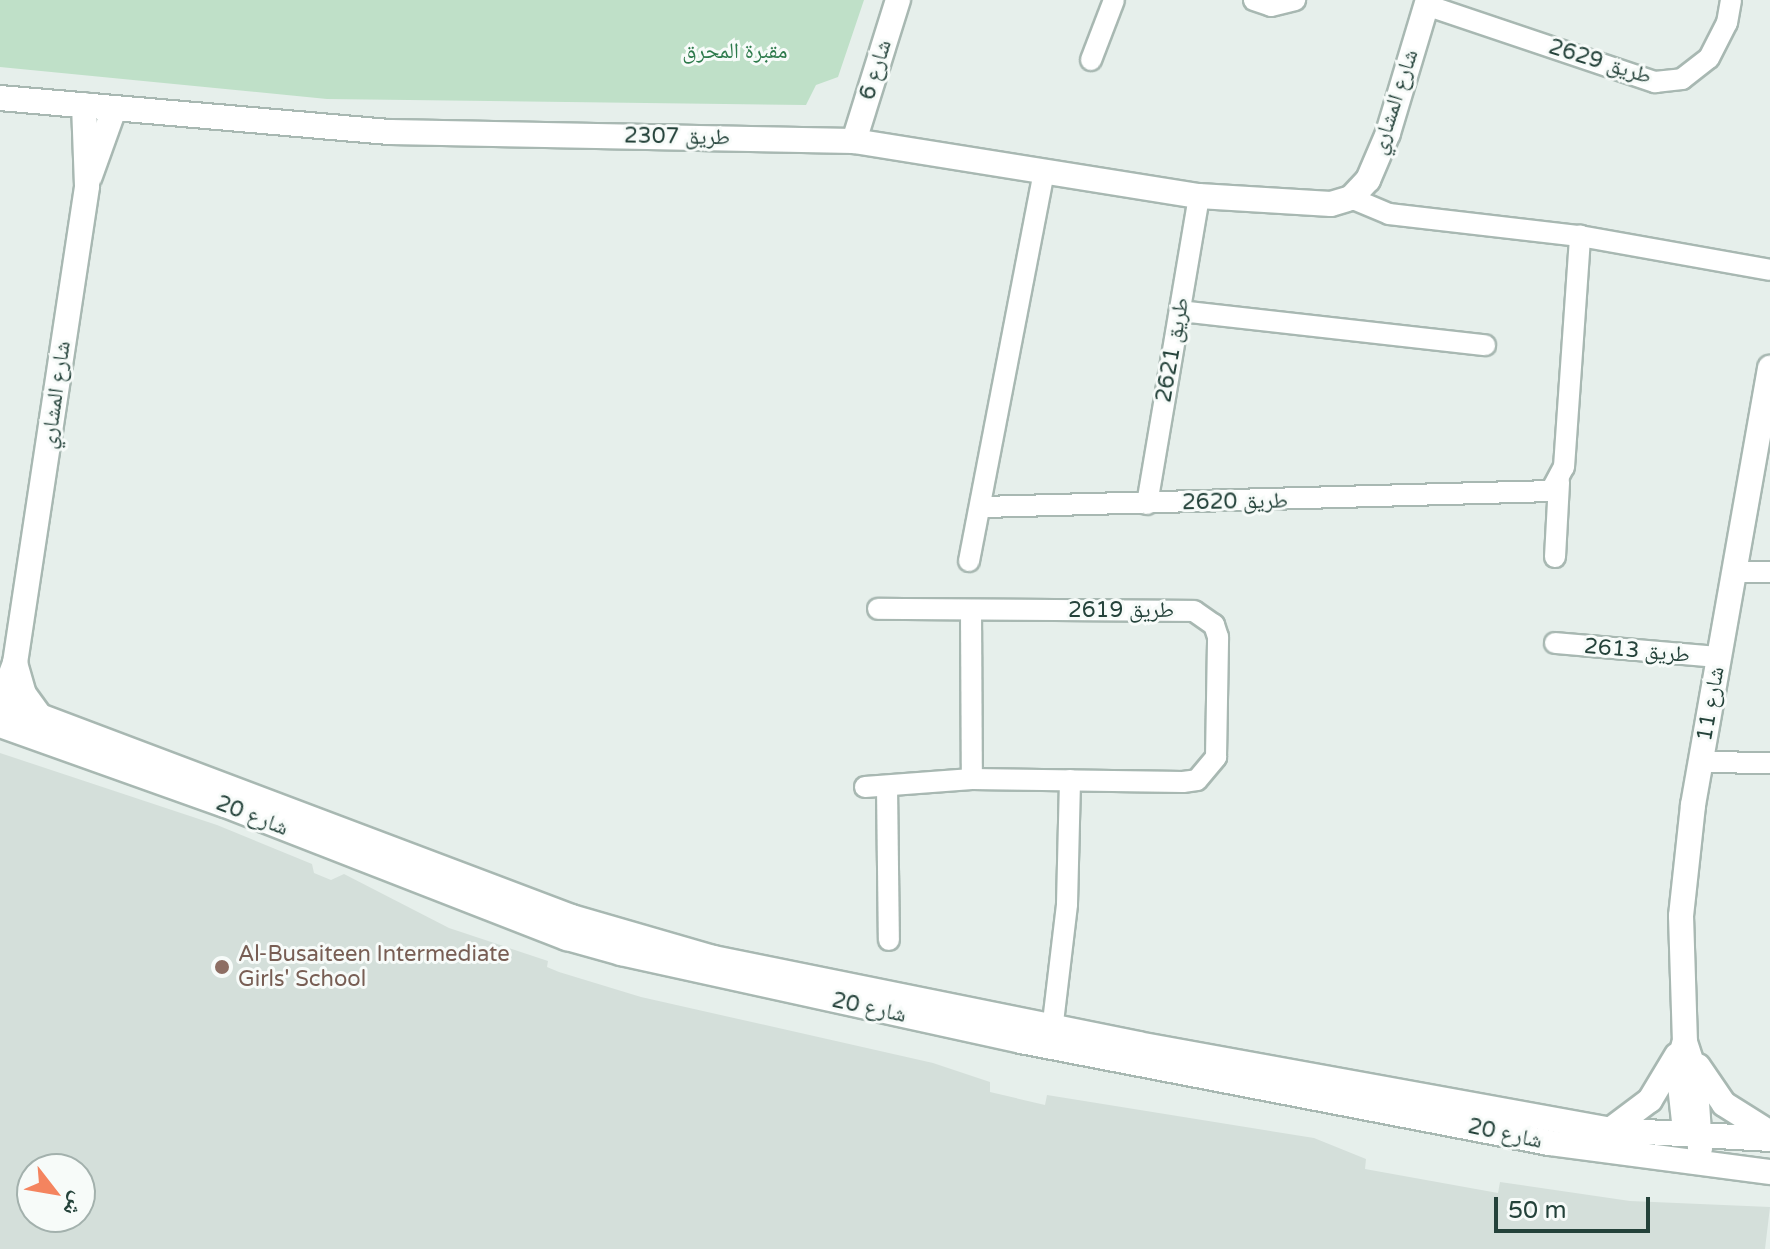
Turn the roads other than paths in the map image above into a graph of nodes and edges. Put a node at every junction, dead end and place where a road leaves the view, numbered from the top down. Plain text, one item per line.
1 (898, 0) edge
2 (1114, 0) edge
3 (1254, 0) edge
4 (1295, 0) edge
5 (1731, 0) edge
6 (1427, 3) edge
7 (1091, 60) dead end
8 (0, 98) edge
9 (84, 105) junction
10 (114, 109) junction
11 (854, 141) junction
12 (1044, 172) junction
13 (87, 186) junction
14 (1199, 196) junction
15 (1351, 198) junction
16 (1580, 236) junction
17 (1770, 270) edge
18 (1180, 311) junction
19 (1485, 345) dead end
20 (1770, 368) edge
21 (1764, 450) edge
22 (1559, 482) junction
23 (1147, 504) junction
24 (983, 507) junction
25 (1555, 557) dead end
26 (969, 561) dead end
27 (1734, 572) junction
28 (1770, 572) edge
29 (878, 609) dead end
30 (971, 612) junction
31 (1555, 643) dead end
32 (1719, 657) junction
33 (8, 658) edge
34 (0, 708) edge
35 (42, 719) junction
36 (1701, 762) junction
37 (1770, 763) edge
38 (972, 779) junction
39 (1070, 780) junction
40 (887, 786) junction
41 (865, 787) dead end
42 (889, 940) dead end
43 (1051, 1037) junction
44 (1685, 1043) junction
45 (1397, 1101) junction
46 (1610, 1130) junction
47 (1770, 1136) edge
48 (1696, 1150) junction
49 (1770, 1172) edge

1 - 11 main road, شارع 6
2 - 7 street
3 - 4 street
5 - 6 street, طريق 2629
6 - 15 main road, شارع المشاري
8 - 9 main road, طريق 2307
9 - 10 main road, طريق 2307
9 - 13 main road, شارع المشاري
10 - 11 main road, طريق 2307
10 - 13 main road, شارع المشاري
11 - 12 main road, طريق 2307
12 - 14 main road, طريق 2307
12 - 24 street
13 - 33 main road, شارع المشاري
14 - 15 main road, طريق 2307
14 - 18 street, طريق 2621
15 - 16 street
16 - 17 street
16 - 22 street
18 - 19 street
18 - 23 street, طريق 2621
20 - 21 main road, شارع 11
21 - 27 main road, شارع 11
22 - 23 street, طريق 2620
22 - 25 street
23 - 24 street, طريق 2620
24 - 26 street
27 - 28 street
27 - 32 main road, شارع 11
29 - 30 street, طريق 2619
30 - 38 street
30 - 39 street, طريق 2619
31 - 32 street, طريق 2613
32 - 36 main road, شارع 11
33 - 34 main road, شارع المشاري
33 - 35 main road
34 - 35 main road, شارع 20
34 - 43 main road, شارع 20
35 - 43 main road, شارع 20
36 - 37 street
36 - 44 main road, شارع 11
38 - 39 street, طريق 2619
38 - 40 street, طريق 2619
39 - 43 street
40 - 41 street, طريق 2619
40 - 42 street
43 - 45 main road, شارع 20
44 - 46 main road
44 - 47 main road
44 - 48 main road, شارع 11
45 - 46 main road, شارع 20
45 - 48 main road, شارع 20
46 - 48 main road, شارع 20
47 - 48 main road, شارع 20
48 - 49 main road, شارع 20

